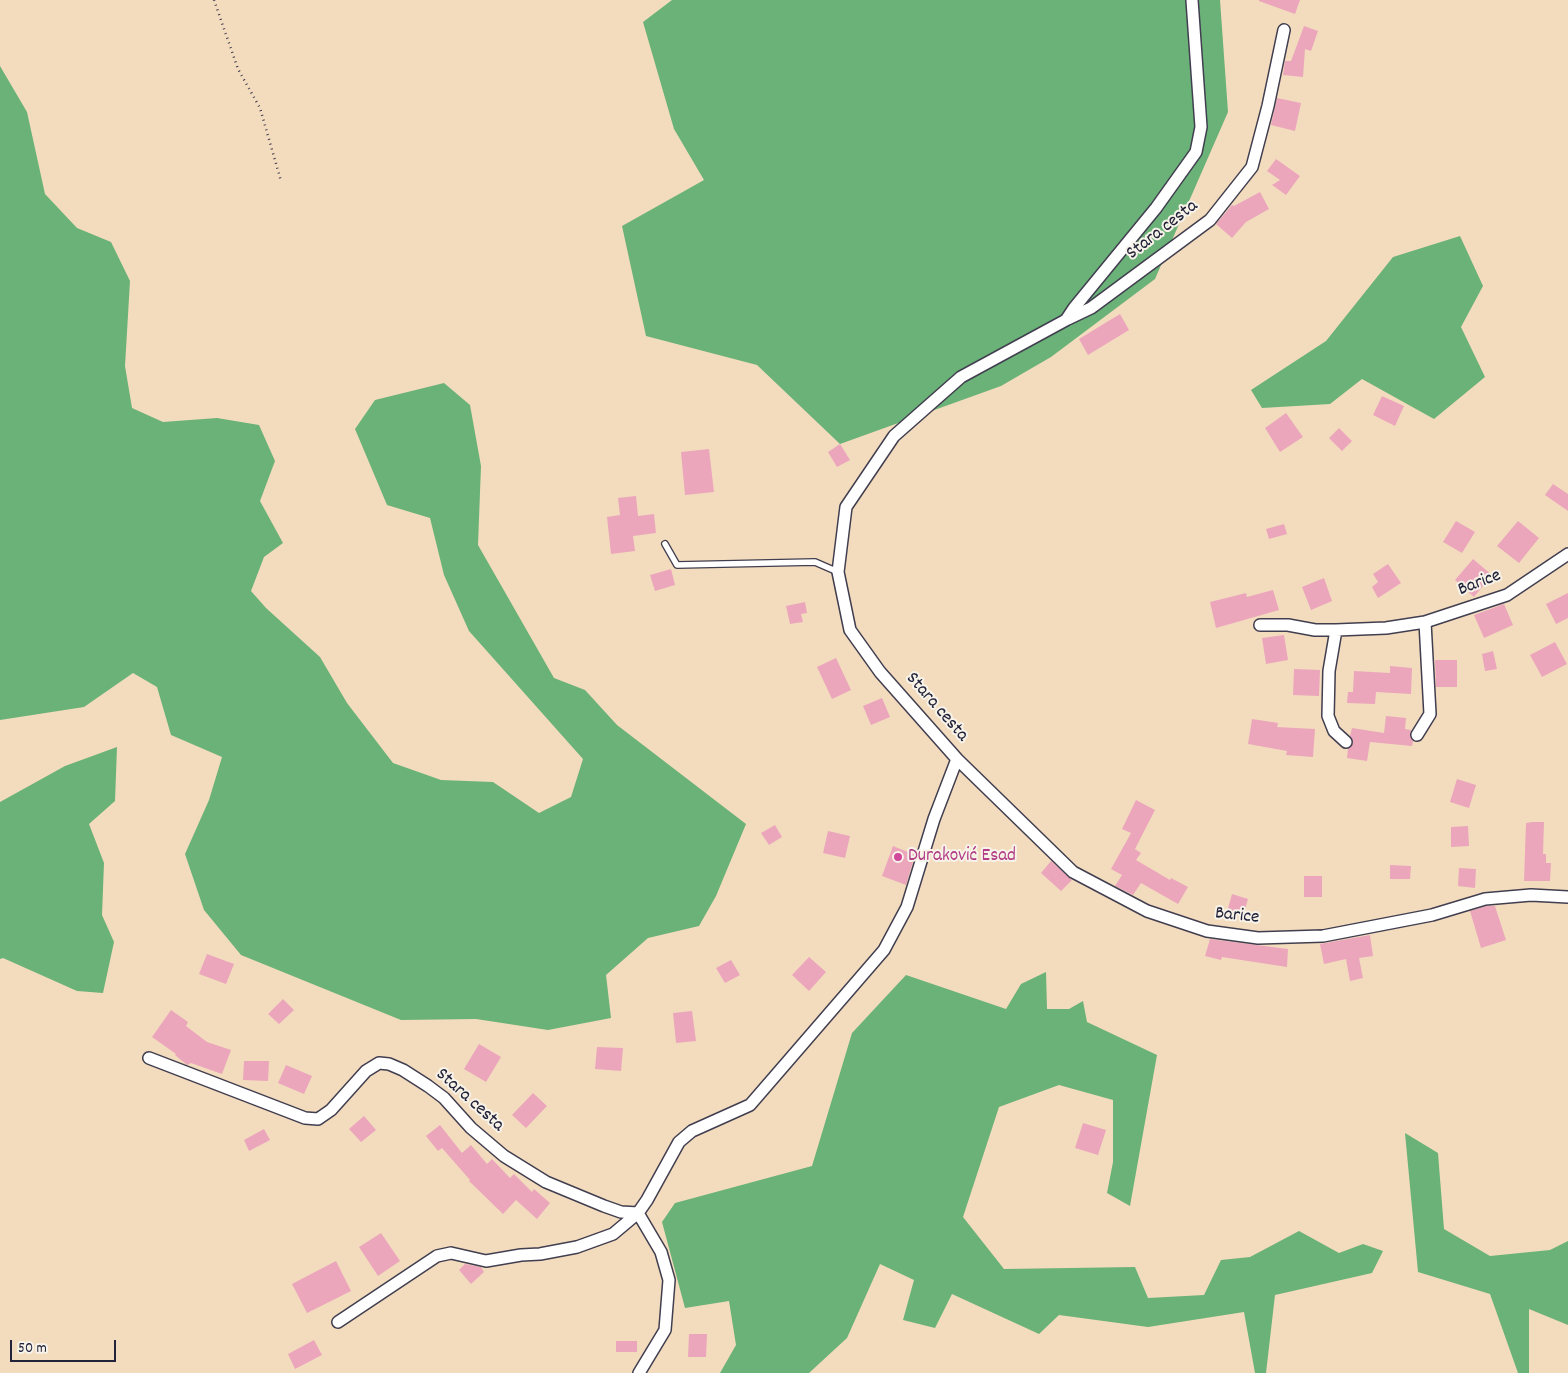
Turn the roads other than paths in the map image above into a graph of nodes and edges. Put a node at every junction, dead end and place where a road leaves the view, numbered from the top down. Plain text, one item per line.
1 (1192, 0) edge
2 (1284, 30) dead end
3 (1066, 320) junction
4 (665, 544) dead end
5 (1568, 554) edge
6 (838, 572) junction
7 (1425, 622) junction
8 (1260, 625) dead end
9 (1336, 630) junction
10 (1417, 735) dead end
11 (1346, 742) dead end
12 (957, 759) junction
13 (1568, 897) edge
14 (149, 1058) dead end
15 (638, 1213) junction
16 (338, 1322) dead end
17 (640, 1373) edge

1 - 3 street, Stara cesta
2 - 3 street, Stara cesta
3 - 6 street, Stara cesta
4 - 6 lane
5 - 7 street, Barice
6 - 12 street, Stara cesta
7 - 9 street, Barice
7 - 10 street
8 - 9 street, Barice
9 - 11 street
12 - 13 street, Barice
12 - 15 street, Stara cesta
14 - 15 street, Stara cesta
15 - 16 street, Stara cesta
15 - 17 street

